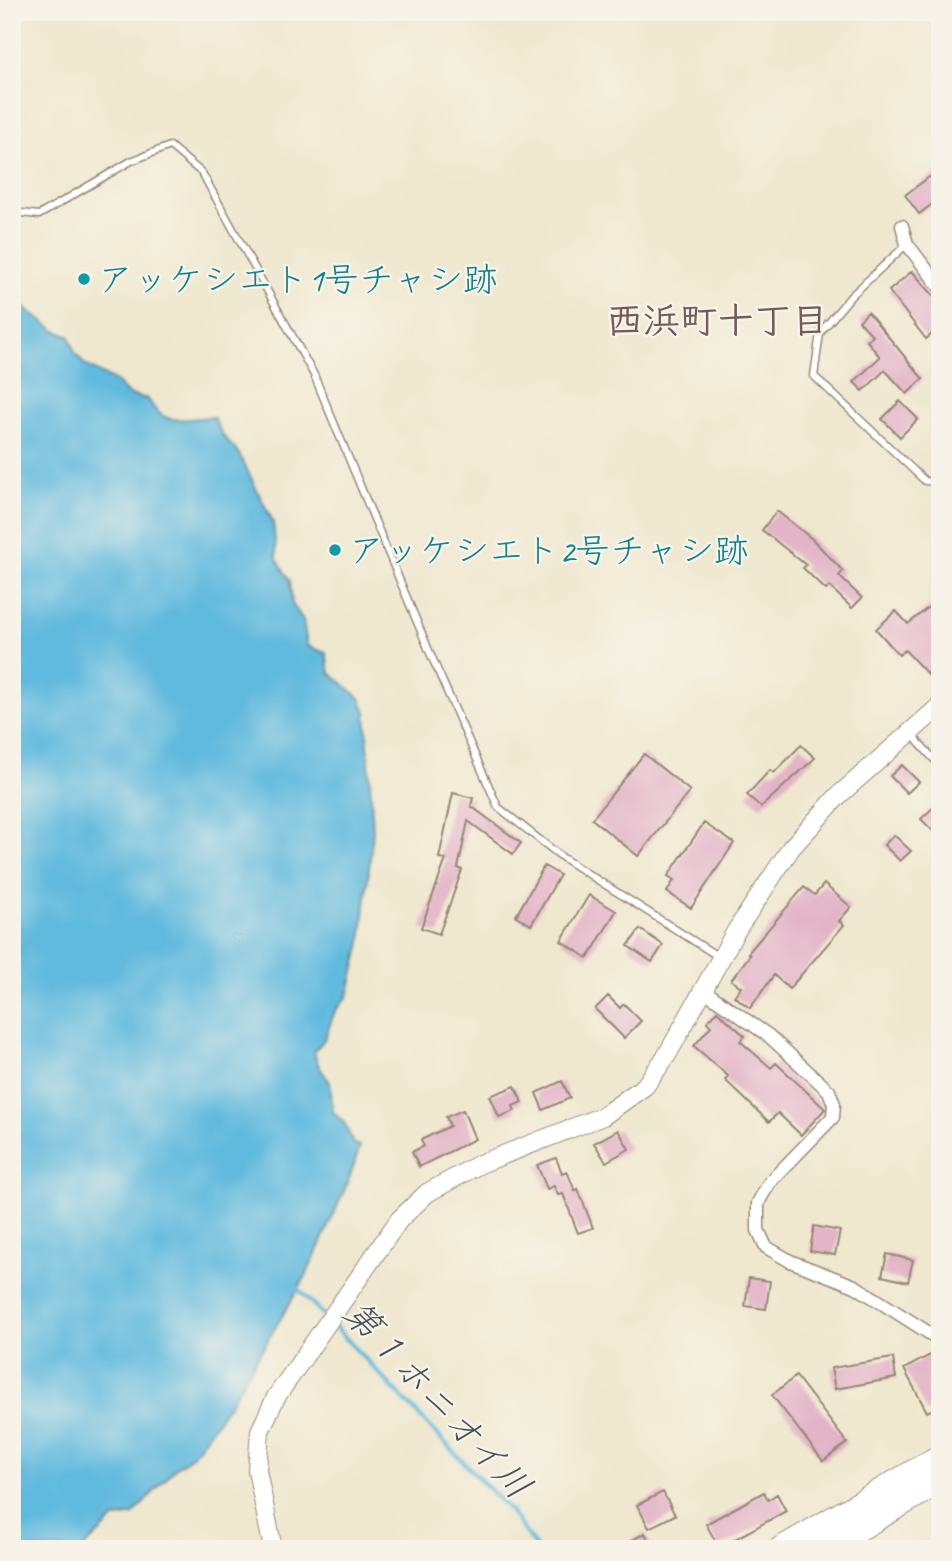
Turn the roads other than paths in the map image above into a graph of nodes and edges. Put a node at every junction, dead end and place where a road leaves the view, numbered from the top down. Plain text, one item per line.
1 (12, 212) edge
2 (902, 226) dead end
3 (907, 244) junction
4 (940, 287) edge
5 (940, 482) edge
6 (940, 706) edge
7 (910, 733) junction
8 (940, 766) edge
9 (721, 958) junction
10 (703, 990) junction
11 (940, 1339) edge
12 (940, 1456) edge
13 (940, 1482) edge
14 (273, 1549) edge
15 (780, 1549) edge
16 (825, 1549) edge

1 - 9 lane
2 - 3 street
3 - 4 street
3 - 5 lane
6 - 7 street
7 - 8 lane
7 - 9 street
9 - 10 street
10 - 11 street
10 - 14 street
12 - 15 highway
13 - 16 highway

